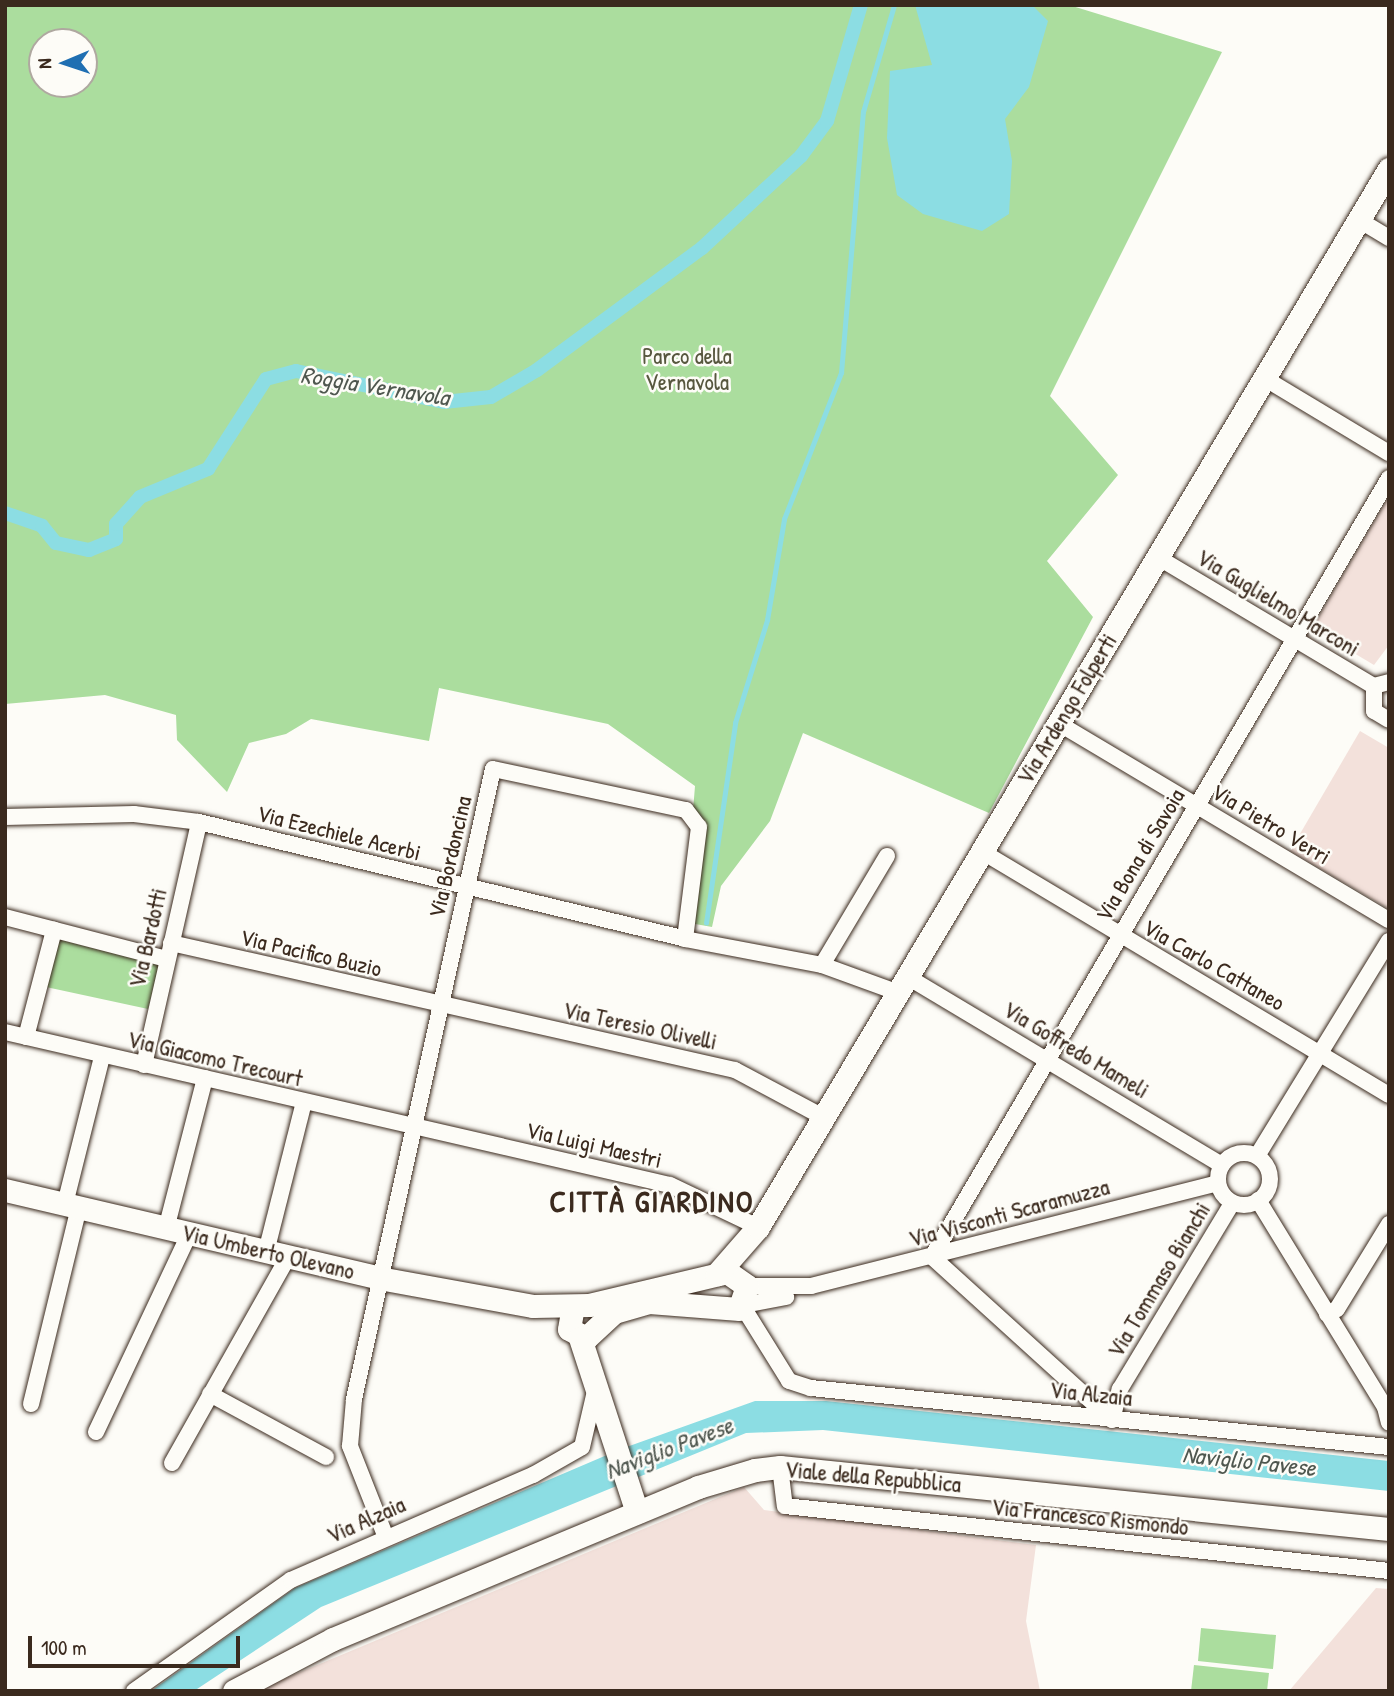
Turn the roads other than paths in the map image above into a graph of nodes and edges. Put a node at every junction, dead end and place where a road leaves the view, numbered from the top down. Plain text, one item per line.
1 (1389, 169) edge
2 (1359, 220) junction
3 (1389, 238) edge
4 (1264, 378) junction
5 (1389, 453) edge
6 (1389, 478) edge
7 (1159, 558) junction
8 (1294, 641) junction
9 (1381, 684) edge
10 (1389, 720) edge
11 (1058, 723) junction
12 (1196, 806) junction
13 (5, 817) edge
14 (199, 822) junction
15 (981, 851) junction
16 (887, 856) dead end
17 (465, 886) junction
18 (5, 917) edge
19 (1389, 920) edge
20 (54, 930) junction
21 (1117, 936) junction
22 (685, 939) junction
23 (1389, 941) edge
24 (171, 943) junction
25 (166, 959) junction
26 (822, 965) junction
27 (901, 984) junction
28 (440, 1007) junction
29 (5, 1032) edge
30 (26, 1037) junction
31 (1322, 1055) junction
32 (102, 1057) junction
33 (1046, 1058) junction
34 (144, 1065) junction
35 (205, 1078) junction
36 (1389, 1095) edge
37 (304, 1102) junction
38 (821, 1116) junction
39 (414, 1128) junction
40 (1258, 1156) junction
41 (1222, 1165) junction
42 (1219, 1183) junction
43 (5, 1190) edge
44 (1258, 1200) junction
45 (1232, 1203) junction
46 (72, 1206) junction
47 (1389, 1224) edge
48 (758, 1227) junction
49 (166, 1229) junction
50 (189, 1234) junction
51 (744, 1249) junction
52 (277, 1255) junction
53 (932, 1257) junction
54 (717, 1274) junction
55 (379, 1278) junction
56 (743, 1294) junction
57 (1327, 1314) junction
58 (573, 1322) junction
59 (596, 1391) junction
60 (210, 1394) junction
61 (31, 1404) dead end
62 (1112, 1420) junction
63 (1389, 1423) edge
64 (96, 1432) dead end
65 (1389, 1447) edge
66 (326, 1457) dead end
67 (172, 1463) dead end
68 (780, 1467) junction
69 (637, 1512) junction
70 (1388, 1523) edge
71 (385, 1535) junction
72 (1387, 1571) edge
73 (134, 1691) edge
74 (234, 1691) edge

1 - 2 street, Via Ardengo Folperti
2 - 3 street
2 - 4 street, Via Ardengo Folperti
4 - 5 street
4 - 7 street, Via Ardengo Folperti
6 - 8 street, Via Bona di Savoia
7 - 8 street, Via Guglielmo Marconi
7 - 11 street, Via Ardengo Folperti
8 - 9 street, Via Guglielmo Marconi
8 - 12 street, Via Bona di Savoia
9 - 10 street, Via Guglielmo Marconi
11 - 12 street, Via Pietro Verri
11 - 15 street, Via Ardengo Folperti
12 - 19 street, Via Pietro Verri
12 - 21 street, Via Bona di Savoia
13 - 14 street, Via Ezechiele Acerbi
14 - 17 street, Via Ezechiele Acerbi
14 - 24 street, Via Bardotti
15 - 21 street, Via Carlo Cattaneo
15 - 27 street, Via Ardengo Folperti
16 - 26 street
17 - 22 street, Via Ezechiele Acerbi
17 - 22 street, Via Bordoncina
17 - 28 street, Via Bordoncina
18 - 20 street
20 - 25 street
20 - 30 street
21 - 31 street, Via Carlo Cattaneo
21 - 33 street, Via Bona di Savoia
22 - 26 street, Via Ezechiele Acerbi
23 - 31 street
24 - 25 street, Via Bardotti
24 - 28 street, Via Pacifico Buzio
25 - 34 street, Via Bardotti
26 - 27 street, Via Goffredo Mameli
27 - 33 street, Via Goffredo Mameli
27 - 38 street, Via Ardengo Folperti
28 - 38 street, Via Teresio Olivelli
28 - 39 street, Via Bordoncina
29 - 30 street, Via Giacomo Trecourt
30 - 32 street, Via Giacomo Trecourt
31 - 36 street, Via Carlo Cattaneo
31 - 40 street
32 - 34 street, Via Giacomo Trecourt
32 - 46 street
33 - 41 street, Via Goffredo Mameli
33 - 53 street, Via Bona di Savoia
34 - 35 street, Via Giacomo Trecourt
35 - 37 street, Via Giacomo Trecourt
35 - 49 street
37 - 39 street, Via Giacomo Trecourt
37 - 52 street
38 - 48 street, Via Ardengo Folperti
39 - 48 street, Via Luigi Maestri
39 - 55 street, Via Bordoncina
40 - 41 street
40 - 44 street
41 - 42 street
42 - 45 street
42 - 53 street, Via Visconti Scaramuzza
43 - 46 street, Via Umberto Olevano
44 - 45 street
44 - 57 street
45 - 62 street, Via Tommaso Bianchi
46 - 49 street, Via Umberto Olevano
46 - 61 street
47 - 57 street
48 - 51 street, Via Ardengo Folperti
49 - 50 street, Via Umberto Olevano
50 - 52 street, Via Umberto Olevano
50 - 64 street
51 - 54 street, Via Ardengo Folperti
51 - 56 street, Via Ardengo Folperti
52 - 55 street, Via Umberto Olevano
52 - 60 street
53 - 56 street, Via Visconti Scaramuzza
53 - 62 street
54 - 56 street
54 - 58 street, Via Umberto Olevano
55 - 58 street, Via Umberto Olevano
55 - 71 street, Via Bordoncina
56 - 58 street
56 - 62 street, Via Alzaia
57 - 63 street
58 - 59 street
59 - 69 street
59 - 71 street, Via Alzaia
60 - 66 street
60 - 67 street
62 - 65 street, Via Alzaia
68 - 69 street, Viale della Repubblica
68 - 70 street, Viale della Repubblica
68 - 72 street, Via Francesco Rismondo
69 - 74 street, Viale della Repubblica
71 - 73 street, Via Alzaia

